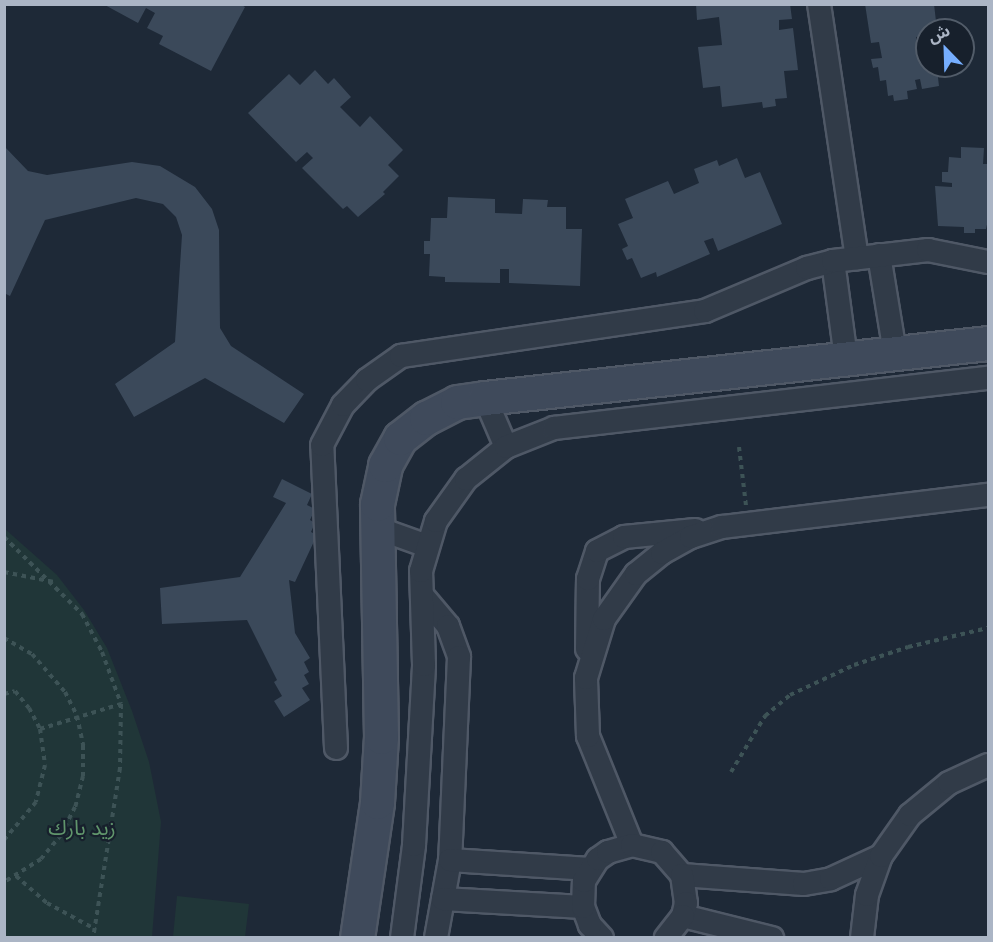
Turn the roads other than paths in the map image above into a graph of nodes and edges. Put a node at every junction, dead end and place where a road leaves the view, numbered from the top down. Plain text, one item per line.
1 (819, 4) edge
2 (868, 257) junction
3 (833, 261) junction
4 (988, 262) edge
5 (988, 343) edge
6 (895, 353) junction
7 (846, 358) junction
8 (988, 378) edge
9 (485, 398) junction
10 (506, 447) junction
11 (988, 495) edge
12 (723, 527) junction
13 (377, 528) junction
14 (624, 537) junction
15 (427, 546) junction
16 (636, 574) junction
17 (588, 579) junction
18 (620, 592) junction
19 (422, 595) junction
20 (586, 678) junction
21 (336, 748) dead end
22 (988, 765) edge
23 (632, 845) junction
24 (881, 856) junction
25 (450, 860) junction
26 (590, 869) junction
27 (682, 874) junction
28 (443, 899) junction
29 (583, 907) junction
30 (683, 916) junction
31 (357, 938) edge
32 (402, 938) edge
33 (436, 938) edge
34 (602, 938) edge
35 (666, 938) edge
36 (772, 938) edge
37 (861, 938) edge

1 - 2 street
2 - 3 street
2 - 4 street
2 - 6 street
3 - 7 street
3 - 21 street
5 - 6 street
6 - 7 street
7 - 9 street
8 - 10 street
9 - 10 street
9 - 13 street
10 - 15 street
11 - 12 street
12 - 14 street
12 - 16 street
13 - 15 street
13 - 31 street
14 - 16 street
14 - 17 street
15 - 19 street
16 - 18 street
17 - 18 street
17 - 20 street
18 - 20 street
19 - 25 street
19 - 32 street
20 - 23 street
22 - 24 street
23 - 26 street
23 - 27 street
24 - 27 street
24 - 37 street
25 - 26 street
25 - 28 street
26 - 29 street
27 - 30 street
28 - 29 street
28 - 33 street
29 - 34 street
30 - 35 street
30 - 36 street

